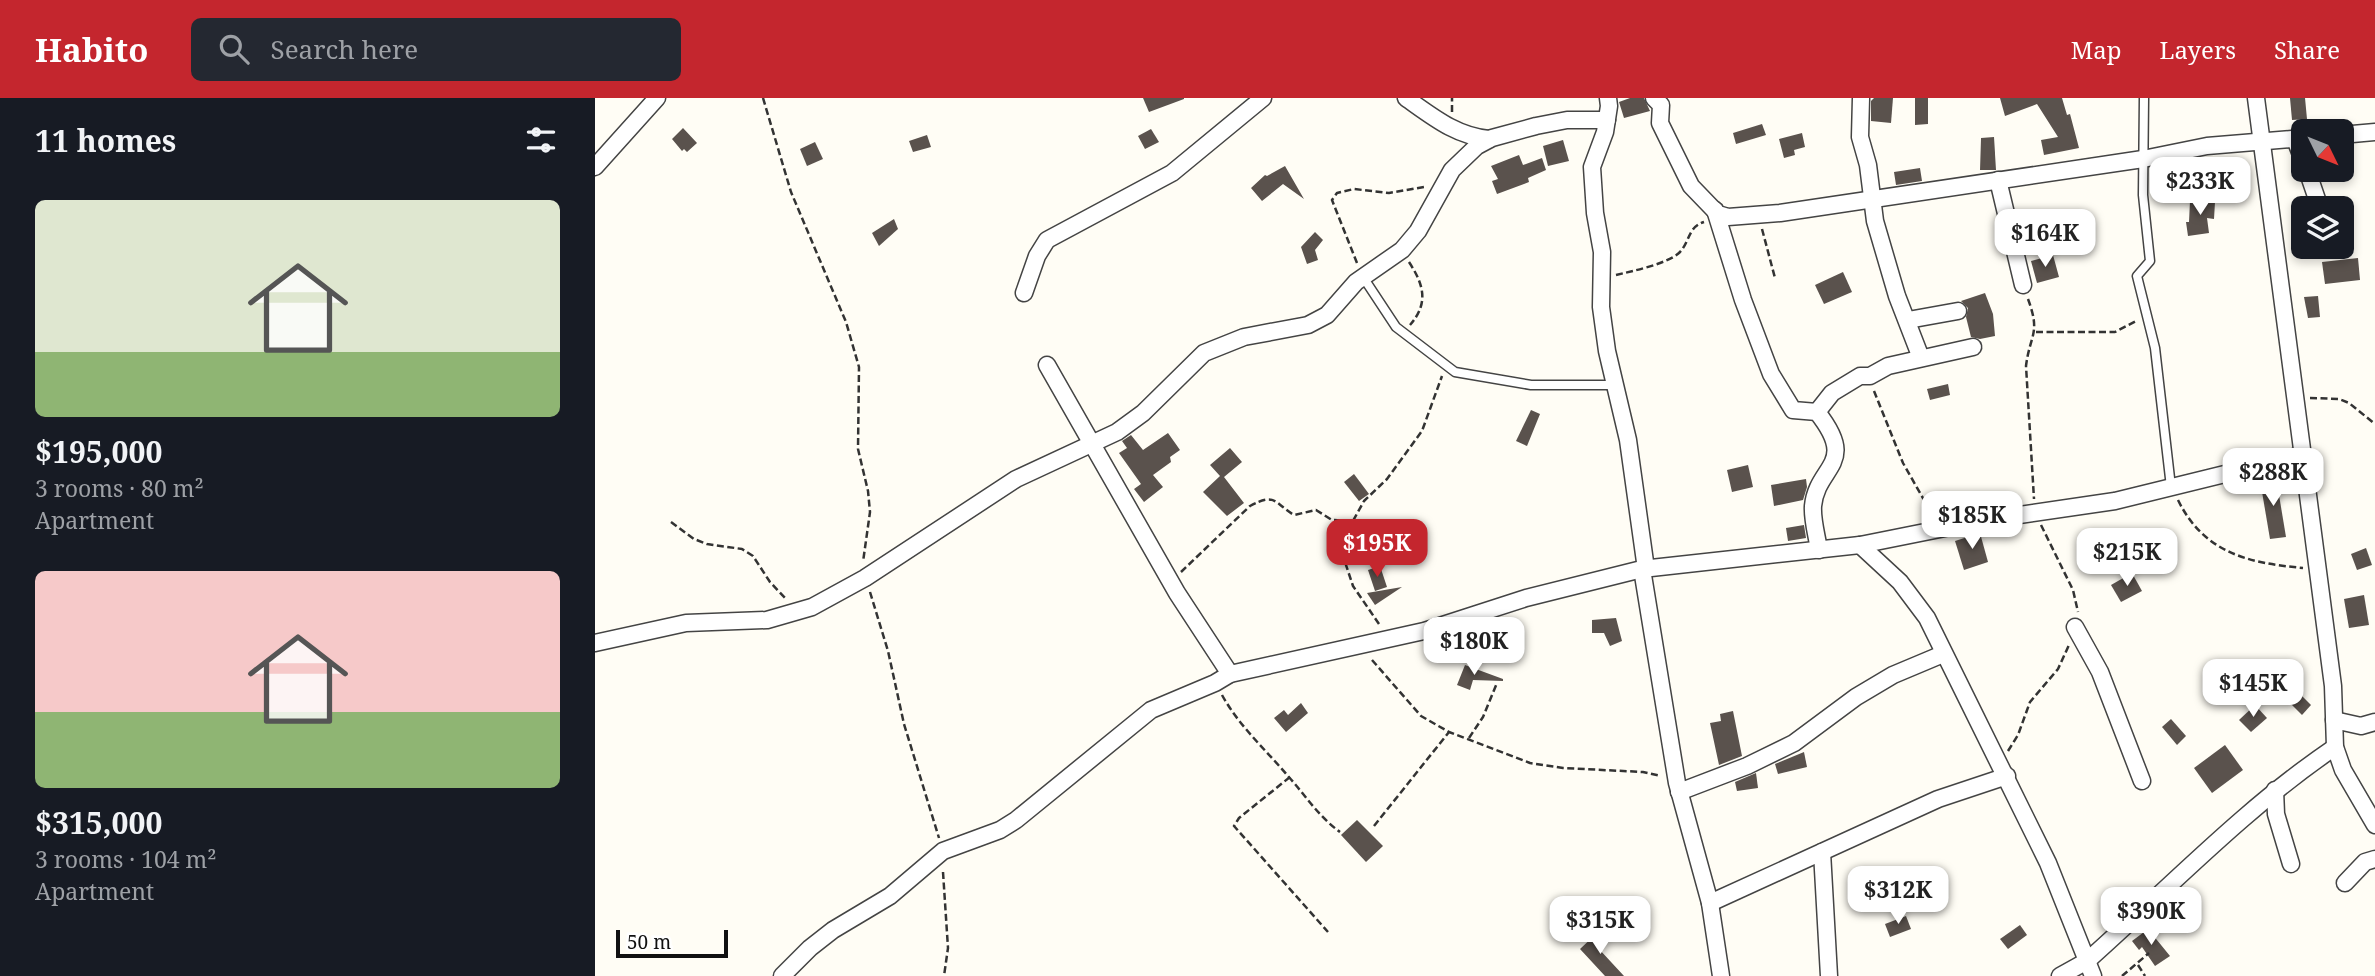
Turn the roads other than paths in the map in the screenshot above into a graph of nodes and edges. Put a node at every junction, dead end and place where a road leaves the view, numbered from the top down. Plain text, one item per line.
1 (657, 98) edge
2 (1263, 98) edge
3 (1406, 98) edge
4 (1608, 98) edge
5 (1654, 98) edge
6 (1861, 98) edge
7 (2144, 98) edge
8 (2256, 98) edge
9 (1607, 120) junction
10 (2375, 132) edge
11 (2354, 134) edge
12 (1489, 139) junction
13 (2291, 139) edge
14 (2261, 142) junction
15 (2143, 159) junction
16 (595, 167) edge
17 (1998, 180) junction
18 (1873, 198) junction
19 (1716, 215) junction
20 (1363, 277) junction
21 (2023, 285) road end
22 (1024, 293) dead end
23 (1958, 311) dead end
24 (1907, 320) junction
25 (1973, 347) dead end
26 (1921, 358) junction
27 (1047, 365) dead end
28 (1615, 385) junction
29 (1817, 412) junction
30 (1092, 443) junction
31 (2302, 454) junction
32 (2171, 487) junction
33 (1860, 545) junction
34 (1819, 550) junction
35 (1644, 569) junction
36 (2075, 627) road end
37 (595, 643) edge
38 (1943, 654) junction
39 (1230, 674) junction
40 (2334, 720) junction
41 (2375, 722) edge
42 (2335, 747) junction
43 (2004, 770) junction
44 (2142, 781) dead end
45 (1678, 787) junction
46 (2275, 790) junction
47 (2375, 825) edge
48 (1822, 852) junction
49 (2375, 859) edge
50 (2291, 864) dead end
51 (2345, 884) dead end
52 (1710, 903) junction
53 (2090, 969) edge
54 (782, 976) edge
55 (1721, 976) edge
56 (1829, 976) edge
57 (2060, 976) edge

1 - 16 street
2 - 22 street
3 - 12 street
4 - 9 street
5 - 19 street
6 - 18 street
7 - 15 lane
8 - 14 street
9 - 12 street
9 - 28 street
10 - 11 street
12 - 20 street
13 - 14 street
14 - 15 street
14 - 31 street
15 - 17 street
15 - 32 lane
17 - 18 street
17 - 21 street
18 - 19 street
18 - 24 street
19 - 29 street
20 - 28 lane
20 - 30 street
23 - 24 street
24 - 26 street
25 - 26 street
26 - 29 street
27 - 30 street
28 - 35 street
29 - 34 street
30 - 37 street
30 - 39 street
31 - 32 street
31 - 40 street
32 - 33 street
33 - 34 street
33 - 38 street
34 - 35 street
35 - 39 street
35 - 45 street
36 - 44 street
38 - 43 street
38 - 45 street
39 - 54 street
40 - 41 street
40 - 42 street
42 - 46 street
42 - 47 street
43 - 48 street
43 - 53 street
45 - 52 street
46 - 50 street
46 - 53 street
48 - 52 street
48 - 56 street
49 - 51 street
52 - 55 street
53 - 57 street

